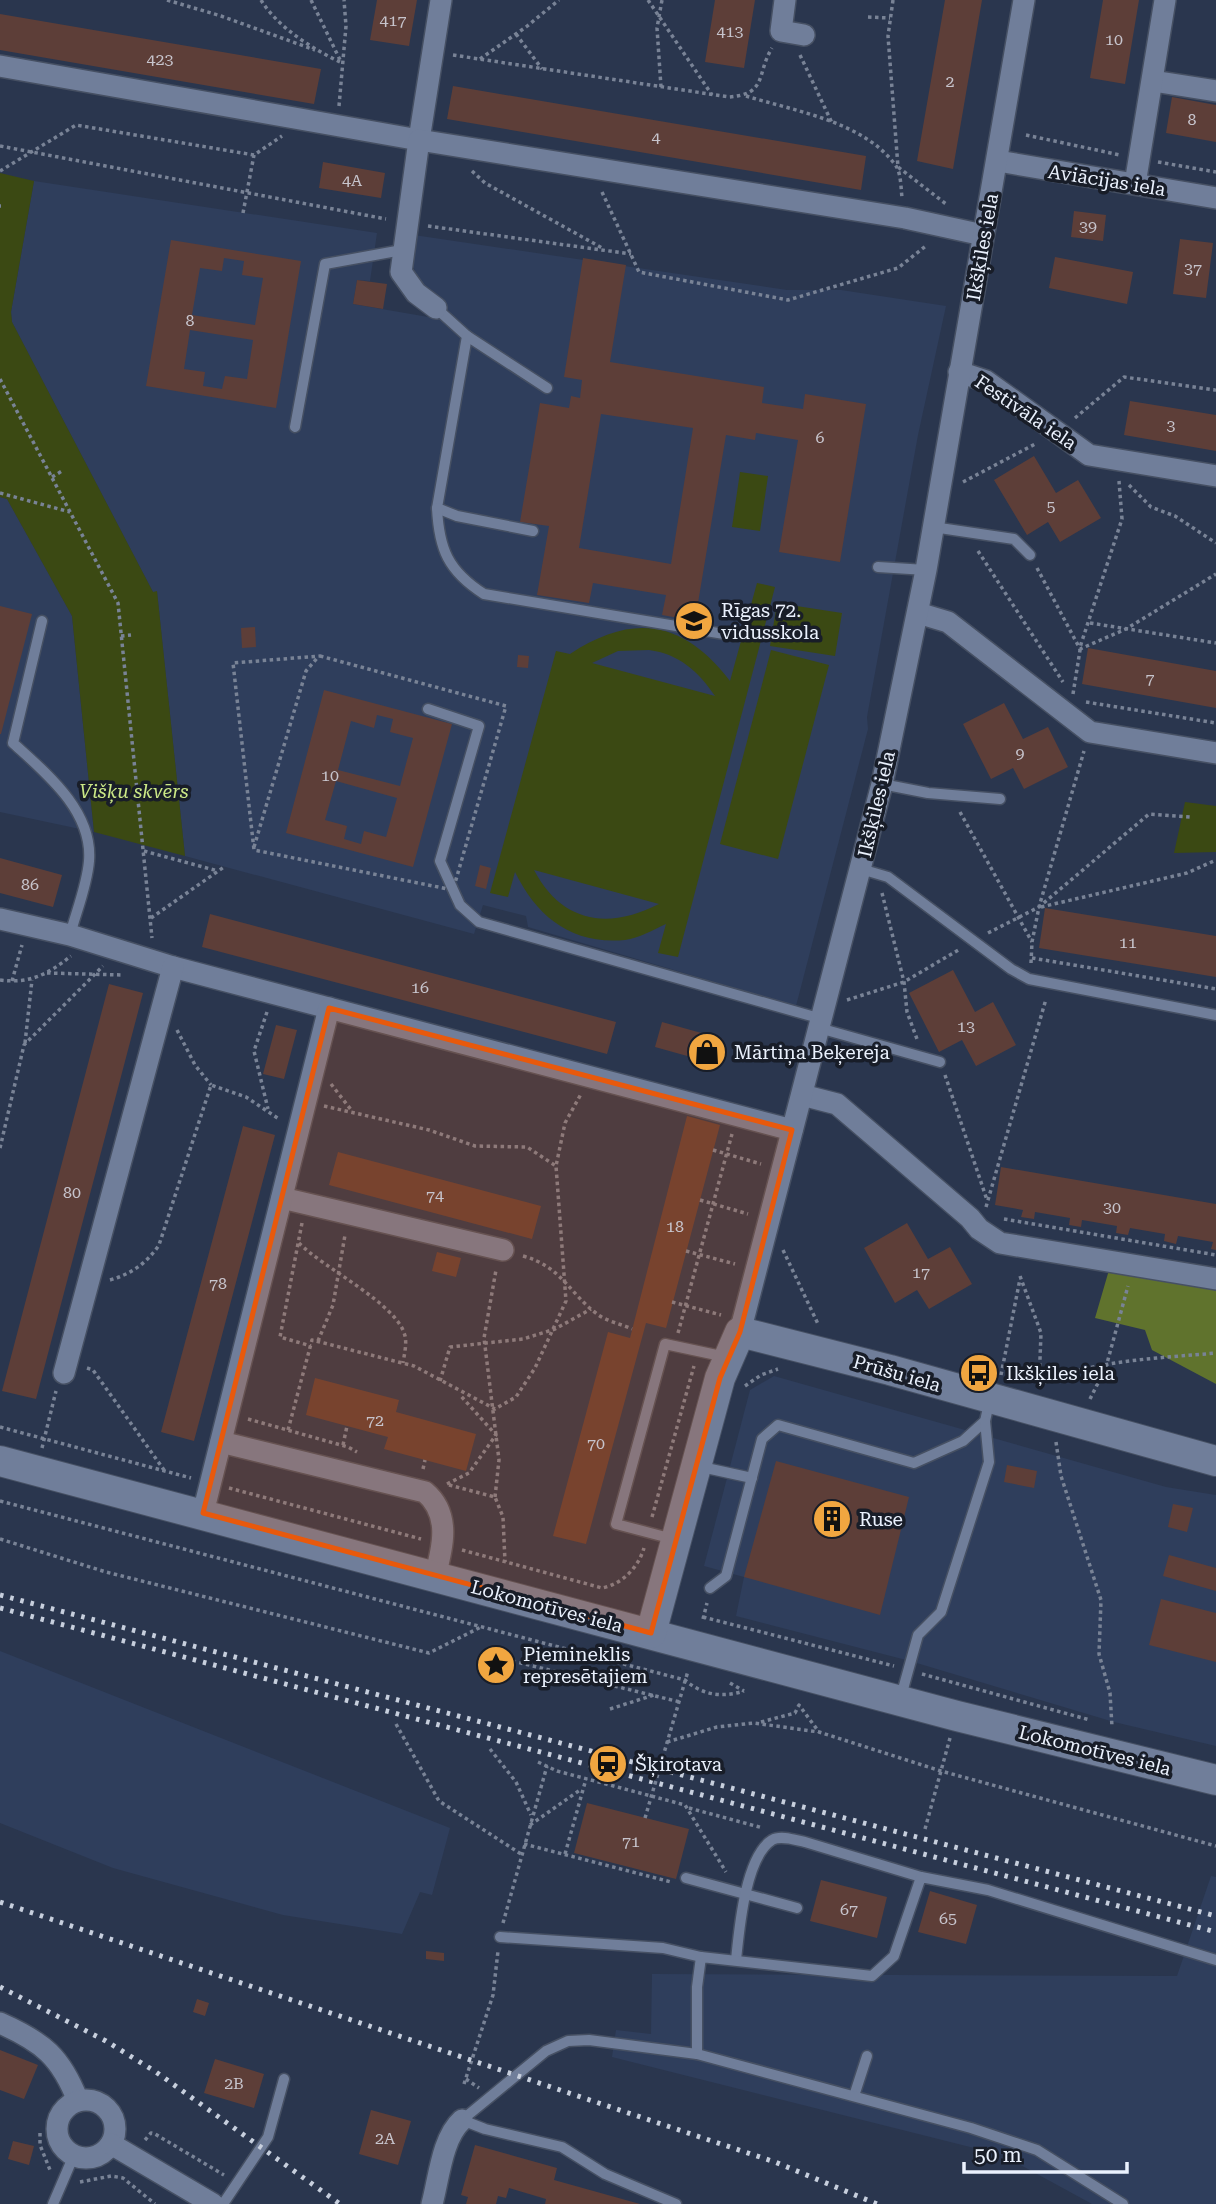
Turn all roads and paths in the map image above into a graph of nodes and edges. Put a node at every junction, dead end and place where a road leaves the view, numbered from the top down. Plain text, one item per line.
1 (171, 0) edge
2 (182, 0) edge
3 (261, 0) edge
4 (311, 0) edge
5 (344, 0) edge
6 (442, 0) edge
7 (559, 0) edge
8 (648, 0) edge
9 (662, 0) edge
10 (785, 0) edge
11 (893, 0) edge
12 (1024, 0) edge
13 (1165, 0) edge
14 (868, 17) dead end
15 (659, 18) junction
16 (890, 18) junction
17 (516, 34) junction
18 (794, 34) junction
19 (315, 50) junction
20 (434, 52) junction
21 (480, 59) junction
22 (342, 63) junction
23 (0, 66) edge
24 (542, 69) junction
25 (1153, 81) junction
26 (662, 87) junction
27 (1216, 91) edge
28 (712, 95) junction
29 (746, 96) junction
30 (307, 120) junction
31 (832, 123) junction
32 (338, 125) junction
33 (419, 140) junction
34 (442, 144) junction
35 (0, 146) edge
36 (32, 151) junction
37 (254, 155) junction
38 (998, 161) junction
39 (898, 167) junction
40 (592, 169) junction
41 (0, 171) edge
42 (1135, 184) junction
43 (246, 193) junction
44 (1216, 198) edge
45 (243, 213) dead end
46 (905, 218) junction
47 (952, 221) junction
48 (407, 223) junction
49 (984, 235) junction
50 (402, 250) junction
51 (607, 251) junction
52 (631, 254) junction
53 (436, 308) joint
54 (467, 336) junction
55 (959, 372) junction
56 (0, 379) edge
57 (1216, 385) edge
58 (547, 388) dead end
59 (295, 427) dead end
60 (1056, 433) junction
61 (62, 471) dead end
62 (1216, 476) edge
63 (51, 477) junction
64 (958, 485) dead end
65 (0, 493) edge
66 (437, 508) junction
67 (70, 512) junction
68 (933, 527) junction
69 (533, 531) dead end
70 (965, 531) junction
71 (1216, 543) edge
72 (1030, 555) joint
73 (878, 567) dead end
74 (926, 570) junction
75 (1216, 574) edge
76 (918, 613) junction
77 (42, 621) dead end
78 (1090, 622) dead end
79 (1126, 629) junction
80 (131, 635) dead end
81 (121, 636) junction
82 (736, 636) dead end
83 (1216, 643) edge
84 (1080, 649) junction
85 (320, 656) junction
86 (1072, 697) junction
87 (428, 709) dead end
88 (1216, 723) edge
89 (1090, 732) junction
90 (1216, 753) edge
91 (137, 776) junction
92 (145, 776) dead end
93 (883, 784) junction
94 (951, 795) junction
95 (1000, 799) dead end
96 (1190, 817) dead end
97 (254, 850) junction
98 (144, 851) junction
99 (1216, 860) edge
100 (224, 867) dead end
101 (861, 869) junction
102 (218, 871) junction
103 (453, 890) junction
104 (881, 890) dead end
105 (1039, 907) junction
106 (0, 919) edge
107 (150, 919) junction
108 (1017, 919) junction
109 (27, 926) junction
110 (79, 938) junction
111 (972, 940) junction
112 (1032, 942) junction
113 (114, 950) junction
114 (1032, 958) junction
115 (148, 959) junction
116 (173, 967) junction
117 (97, 972) junction
118 (47, 973) junction
119 (124, 975) dead end
120 (1029, 979) junction
121 (0, 980) edge
122 (32, 980) junction
123 (12, 981) junction
124 (904, 982) junction
125 (1051, 984) junction
126 (1216, 989) edge
127 (273, 993) junction
128 (846, 1001) dead end
129 (329, 1008) junction
130 (162, 1009) junction
131 (1216, 1015) edge
132 (820, 1024) junction
133 (24, 1045) junction
134 (923, 1057) junction
135 (940, 1062) joint
136 (315, 1063) junction
137 (591, 1077) junction
138 (211, 1085) junction
139 (802, 1095) junction
140 (305, 1102) junction
141 (268, 1111) junction
142 (353, 1113) junction
143 (737, 1115) junction
144 (0, 1116) edge
145 (7, 1118) junction
146 (281, 1121) dead end
147 (792, 1130) junction
148 (0, 1148) edge
149 (713, 1150) dead end
150 (727, 1154) junction
151 (763, 1164) dead end
152 (555, 1166) junction
153 (282, 1198) junction
154 (699, 1200) dead end
155 (988, 1202) junction
156 (713, 1204) junction
157 (750, 1214) dead end
158 (982, 1220) junction
159 (780, 1243) dead end
160 (1025, 1246) junction
161 (342, 1249) dead end
162 (503, 1250) junction
163 (686, 1251) dead end
164 (699, 1255) junction
165 (1216, 1255) edge
166 (737, 1264) dead end
167 (1134, 1264) junction
168 (337, 1272) junction
169 (1020, 1276) junction
170 (89, 1279) junction
171 (1216, 1279) edge
172 (567, 1283) junction
173 (672, 1302) dead end
174 (686, 1306) junction
175 (592, 1309) junction
176 (818, 1324) dead end
177 (555, 1329) junction
178 (632, 1329) dead end
179 (725, 1340) junction
180 (318, 1341) junction
181 (485, 1342) junction
182 (311, 1346) junction
183 (675, 1346) junction
184 (1216, 1353) edge
185 (403, 1363) junction
186 (72, 1367) junction
187 (1106, 1367) junction
188 (440, 1381) junction
189 (456, 1391) junction
190 (992, 1399) junction
191 (1090, 1399) dead end
192 (495, 1409) junction
193 (347, 1426) dead end
194 (288, 1430) dead end
195 (496, 1435) junction
196 (1056, 1440) dead end
197 (221, 1443) junction
198 (342, 1445) dead end
199 (0, 1461) edge
200 (1216, 1461) edge
201 (697, 1466) junction
202 (36, 1470) junction
203 (166, 1472) dead end
204 (752, 1478) junction
205 (446, 1485) dead end
206 (495, 1497) dead end
207 (0, 1502) edge
208 (203, 1513) junction
209 (648, 1533) junction
210 (0, 1539) edge
211 (677, 1541) junction
212 (443, 1545) junction
213 (435, 1576) junction
214 (710, 1588) dead end
215 (481, 1627) junction
216 (699, 1631) junction
217 (651, 1633) junction
218 (492, 1656) dead end
219 (908, 1670) junction
220 (685, 1680) junction
221 (744, 1691) dead end
222 (654, 1695) junction
223 (900, 1701) junction
224 (680, 1702) junction
225 (610, 1709) dead end
226 (957, 1716) junction
227 (1093, 1721) dead end
228 (754, 1723) junction
229 (396, 1724) dead end
230 (1102, 1725) dead end
231 (819, 1732) junction
232 (667, 1742) junction
233 (490, 1749) dead end
234 (538, 1762) dead end
235 (547, 1766) junction
236 (941, 1771) junction
237 (586, 1779) junction
238 (1216, 1780) edge
239 (582, 1788) junction
240 (540, 1791) dead end
241 (652, 1797) junction
242 (687, 1807) junction
243 (532, 1817) dead end
244 (645, 1818) dead end
245 (530, 1825) dead end
246 (925, 1829) dead end
247 (786, 1838) junction
248 (524, 1844) dead end
249 (1216, 1846) edge
250 (521, 1854) dead end
251 (565, 1854) junction
252 (921, 1877) junction
253 (686, 1878) joint
254 (742, 1893) junction
255 (797, 1908) dead end
256 (500, 1937) dead end
257 (701, 1957) junction
258 (736, 1960) junction
259 (1216, 1960) edge
260 (0, 2023) edge
261 (697, 2054) junction
262 (867, 2056) dead end
263 (284, 2079) dead end
264 (854, 2096) junction
265 (78, 2101) junction
266 (462, 2120) junction
267 (40, 2133) dead end
268 (111, 2144) junction
269 (74, 2155) junction
270 (63, 2178) junction
271 (53, 2204) edge
272 (155, 2204) edge
273 (213, 2204) edge
274 (223, 2204) edge
275 (432, 2204) edge
276 (676, 2204) edge
277 (1124, 2204) edge

1 - 2 path
1 - 19 path
3 - 19 path
4 - 22 path
5 - 22 path
6 - 20 street
7 - 17 path
8 - 15 path
9 - 15 path
10 - 18 street
11 - 16 path
12 - 38 street, Ikšķiles iela
13 - 25 street
14 - 16 path
15 - 26 path
15 - 28 path
16 - 39 path
17 - 21 path
17 - 24 path
18 - 29 path
18 - 31 path
19 - 22 path
20 - 21 path
20 - 33 street
21 - 24 path
22 - 32 path
23 - 30 street
24 - 26 path
25 - 27 street
25 - 42 street
26 - 28 path
28 - 29 path
29 - 31 path
30 - 32 street
30 - 37 path
31 - 39 path
32 - 33 street
33 - 34 street
33 - 48 street
34 - 40 street
34 - 51 path
35 - 36 path
36 - 37 path
36 - 41 path
36 - 43 path
37 - 43 path
38 - 42 street, Aviācijas iela
38 - 49 street, Ikšķiles iela
39 - 46 path
39 - 47 path
40 - 46 street
40 - 52 path
42 - 44 street, Aviācijas iela
43 - 45 path
43 - 48 path
46 - 47 street
47 - 49 street
47 - 52 path
48 - 50 street
48 - 51 path
49 - 55 street, Ikšķiles iela
50 - 53 street
50 - 59 lane
51 - 52 path
53 - 54 lane
54 - 58 lane
54 - 66 lane
55 - 60 street, Festivāla iela
55 - 68 street, Ikšķiles iela
56 - 63 path
57 - 60 path
60 - 62 street, Festivāla iela
60 - 64 path
61 - 63 path
63 - 67 path
65 - 67 path
66 - 69 lane
66 - 82 lane
67 - 81 path
68 - 70 lane
68 - 74 street, Ikšķiles iela
70 - 72 lane
70 - 86 path
71 - 84 path
72 - 84 path
73 - 74 lane
74 - 76 street, Ikšķiles iela
75 - 79 path
76 - 89 street
76 - 93 street, Ikšķiles iela
77 - 110 lane
78 - 79 path
79 - 83 path
79 - 84 path
80 - 81 path
81 - 91 path
84 - 86 path
85 - 97 path
85 - 97 path
85 - 103 path
86 - 88 path
87 - 103 lane
89 - 90 street
89 - 105 path
91 - 92 path
91 - 98 path
93 - 94 lane
93 - 101 street, Ikšķiles iela
94 - 95 lane
94 - 108 path
96 - 105 path
97 - 103 path
98 - 102 path
98 - 107 path
99 - 105 path
100 - 102 path
101 - 111 lane
101 - 132 street, Ikšķiles iela
102 - 107 path
103 - 132 lane
104 - 124 path
105 - 108 path
105 - 112 path
106 - 109 street
107 - 115 path
108 - 111 path
108 - 112 path
109 - 110 street
109 - 123 path
110 - 113 street
110 - 118 path
111 - 120 lane
111 - 124 path
112 - 114 path
113 - 115 street
113 - 117 path
114 - 120 path
114 - 126 path
115 - 116 street
116 - 127 street
116 - 130 street
117 - 118 path
117 - 119 path
117 - 133 path
118 - 122 path
120 - 125 lane
121 - 123 path
122 - 123 path
122 - 133 path
124 - 128 path
124 - 134 path
125 - 131 lane
125 - 155 path
127 - 129 street
127 - 141 path
129 - 136 street
129 - 137 street
130 - 138 path
130 - 170 street
132 - 134 lane
132 - 139 street, Ikšķiles iela
133 - 145 path
134 - 135 lane
135 - 155 path
136 - 140 street
136 - 142 path
137 - 143 street
137 - 152 path
138 - 141 path
138 - 170 path
139 - 147 street, Ikšķiles iela
139 - 158 street
140 - 142 path
140 - 153 street
141 - 146 path
142 - 152 path
143 - 147 street
143 - 150 path
144 - 145 path
145 - 148 path
147 - 179 street, Ikšķiles iela
149 - 150 path
150 - 151 path
150 - 156 path
152 - 172 path
153 - 162 street
153 - 197 street
154 - 156 path
155 - 158 path
156 - 157 path
156 - 164 path
158 - 160 street
158 - 165 path
159 - 176 path
160 - 167 street
160 - 169 path
161 - 168 path
162 - 172 path
162 - 181 path
163 - 164 path
164 - 166 path
164 - 174 path
167 - 171 street
167 - 187 path
168 - 180 path
168 - 182 path
168 - 185 path
169 - 187 path
169 - 190 path
170 - 186 street
172 - 175 path
172 - 177 path
173 - 174 path
174 - 179 path
174 - 183 path
175 - 177 path
175 - 178 path
177 - 181 path
177 - 192 path
179 - 183 lane
179 - 190 street, Prūšu iela
179 - 201 street, Ikšķiles iela
179 - 209 path
180 - 182 path
180 - 185 path
181 - 188 path
181 - 192 path
182 - 194 path
183 - 209 lane
184 - 187 path
185 - 188 path
186 - 202 path
186 - 203 path
187 - 191 path
188 - 189 path
189 - 192 path
189 - 195 path
190 - 200 street, Prūšu iela
190 - 204 lane
190 - 219 lane
192 - 195 path
193 - 198 path
195 - 205 path
195 - 206 path
196 - 230 path
197 - 208 street
197 - 212 street
199 - 202 street, Lokomotīves iela
201 - 204 lane
201 - 211 street, Ikšķiles iela
202 - 208 street, Lokomotīves iela
204 - 214 lane
207 - 215 path
208 - 213 street, Lokomotīves iela
209 - 211 lane
209 - 212 path
210 - 215 path
211 - 217 street, Ikšķiles iela
212 - 213 street
213 - 217 street, Lokomotīves iela
215 - 220 path
216 - 217 street, Lokomotīves iela
216 - 219 path
216 - 220 path
216 - 223 street, Lokomotīves iela
218 - 222 path
219 - 223 lane
219 - 227 path
220 - 221 path
220 - 224 path
222 - 224 path
222 - 225 path
223 - 226 street, Lokomotīves iela
224 - 232 path
226 - 236 path
226 - 238 street, Lokomotīves iela
228 - 231 path
228 - 231 path
228 - 232 path
229 - 250 path
231 - 236 path
232 - 241 path
233 - 243 path
234 - 235 path
235 - 237 path
235 - 240 path
236 - 246 path
236 - 249 path
237 - 239 path
237 - 241 path
239 - 245 path
239 - 251 path
241 - 242 path
241 - 244 path
242 - 247 path
242 - 254 path
247 - 252 lane
247 - 254 lane
248 - 251 path
251 - 253 path
252 - 258 lane
252 - 259 lane
253 - 254 lane
254 - 255 lane
254 - 258 lane
256 - 257 lane
257 - 258 lane
257 - 261 lane
260 - 265 street
261 - 264 lane
261 - 266 lane
262 - 264 lane
263 - 274 lane
264 - 277 lane
265 - 268 street
265 - 269 street
266 - 275 street
266 - 276 lane
267 - 270 path
268 - 269 street
268 - 273 street
269 - 270 lane
270 - 271 lane
270 - 272 path

